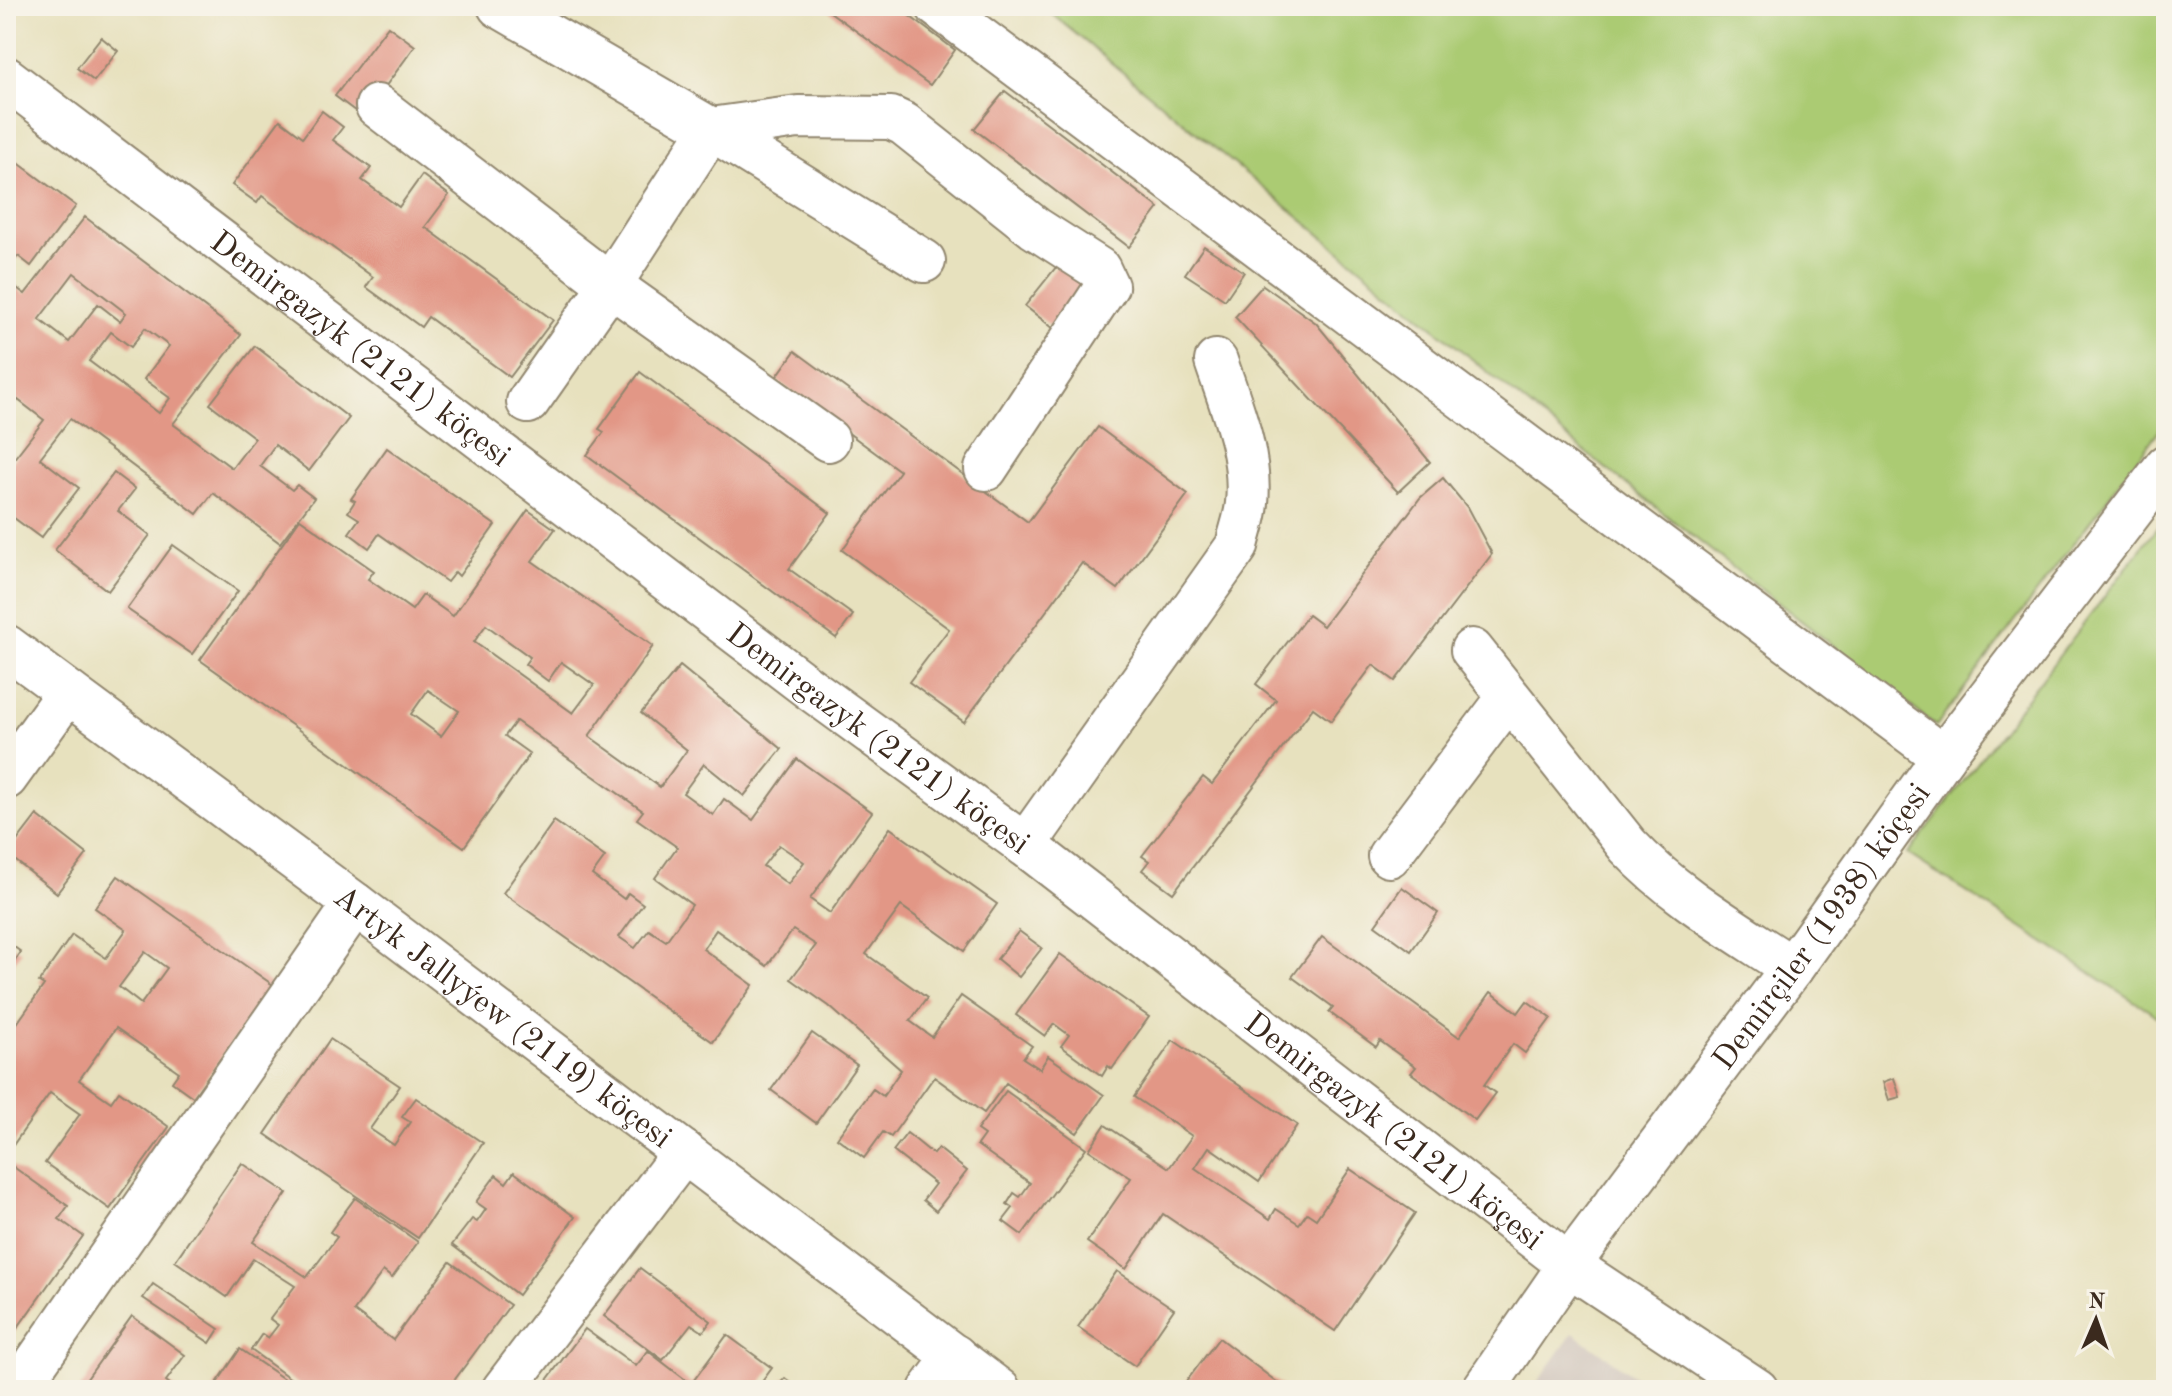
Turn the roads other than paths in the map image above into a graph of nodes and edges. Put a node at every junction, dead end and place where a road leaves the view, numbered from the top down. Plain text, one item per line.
1 (499, 6) edge
2 (937, 6) edge
3 (6, 78) edge
4 (377, 106) dead end
5 (711, 129) junction
6 (924, 261) dead end
7 (610, 285) junction
8 (1216, 361) dead end
9 (528, 402) dead end
10 (828, 440) dead end
11 (2166, 466) edge
12 (986, 469) dead end
13 (6, 646) edge
14 (1472, 650) dead end
15 (68, 692) junction
16 (1508, 698) junction
17 (1943, 757) junction
18 (6, 778) edge
19 (1025, 845) junction
20 (1389, 856) dead end
21 (355, 904) junction
22 (1792, 968) junction
23 (684, 1152) junction
24 (1569, 1265) junction
25 (955, 1356) junction
26 (17, 1390) edge
27 (503, 1390) edge
28 (930, 1390) edge
29 (999, 1390) edge
30 (1483, 1390) edge
31 (1757, 1390) edge

1 - 5 street
2 - 17 street
3 - 19 street, Demirgazyk (2121) köçesi
4 - 7 street
5 - 6 street
5 - 7 street
5 - 12 street
7 - 9 street
7 - 10 street
8 - 19 street
11 - 17 street, Demirçiler (1938) köçesi
13 - 15 street, Artyk Jallyýew (2119) köçesi
14 - 16 street
15 - 18 street
15 - 21 street, Artyk Jallyýew (2119) köçesi
16 - 20 street
16 - 22 street
17 - 22 street, Demirçiler (1938) köçesi
19 - 24 street, Demirgazyk (2121) köçesi
21 - 23 street, Artyk Jallyýew (2119) köçesi
21 - 26 street
22 - 24 street, Demirçiler (1938) köçesi
23 - 25 street, Artyk Jallyýew (2119) köçesi
23 - 27 street
24 - 30 street, Demirçiler (1938) köçesi
24 - 31 street, Demirgazyk (2121) köçesi
25 - 28 street
25 - 29 street, Artyk Jallyýew (2119) köçesi

